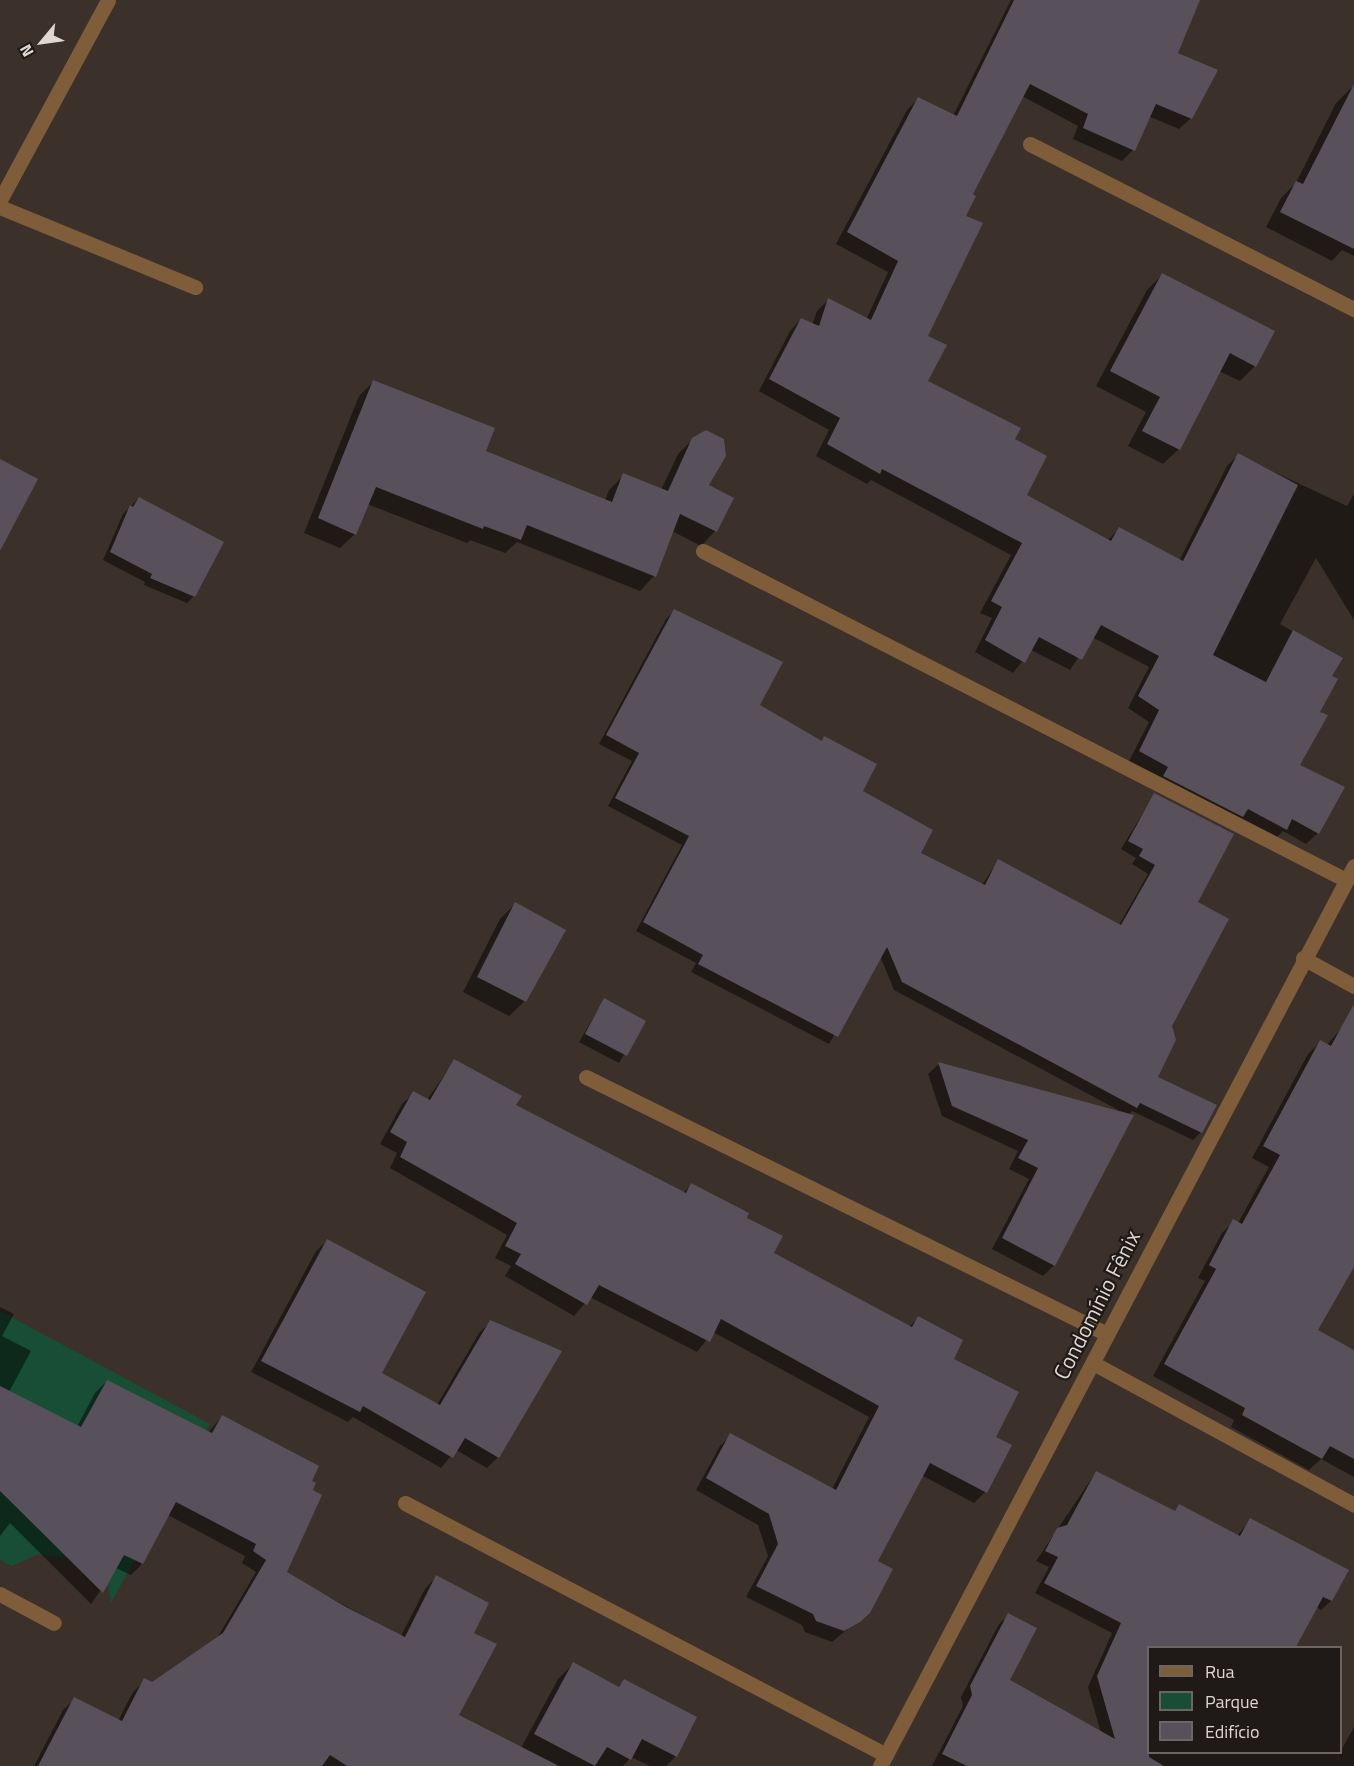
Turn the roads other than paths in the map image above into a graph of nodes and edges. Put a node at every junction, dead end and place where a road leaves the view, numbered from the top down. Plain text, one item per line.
1 (108, 0) edge
2 (1030, 144) dead end
3 (0, 200) edge
4 (0, 207) edge
5 (195, 287) dead end
6 (1354, 309) edge
7 (703, 551) dead end
8 (1354, 866) edge
9 (1346, 880) junction
10 (1303, 958) junction
11 (1354, 986) edge
12 (586, 1077) dead end
13 (1107, 1334) junction
14 (1093, 1363) junction
15 (405, 1503) dead end
16 (1354, 1505) edge
17 (0, 1594) edge
18 (54, 1623) dead end
19 (883, 1760) edge

1 - 3 street
2 - 6 street
4 - 5 street
7 - 9 street
8 - 9 street, Condomínio Fênix
9 - 10 street, Condomínio Fênix
10 - 11 street
10 - 13 street, Condomínio Fênix
12 - 13 street
13 - 14 street, Condomínio Fênix
14 - 16 street
14 - 19 street, Condomínio Fênix
15 - 19 street
17 - 18 street

